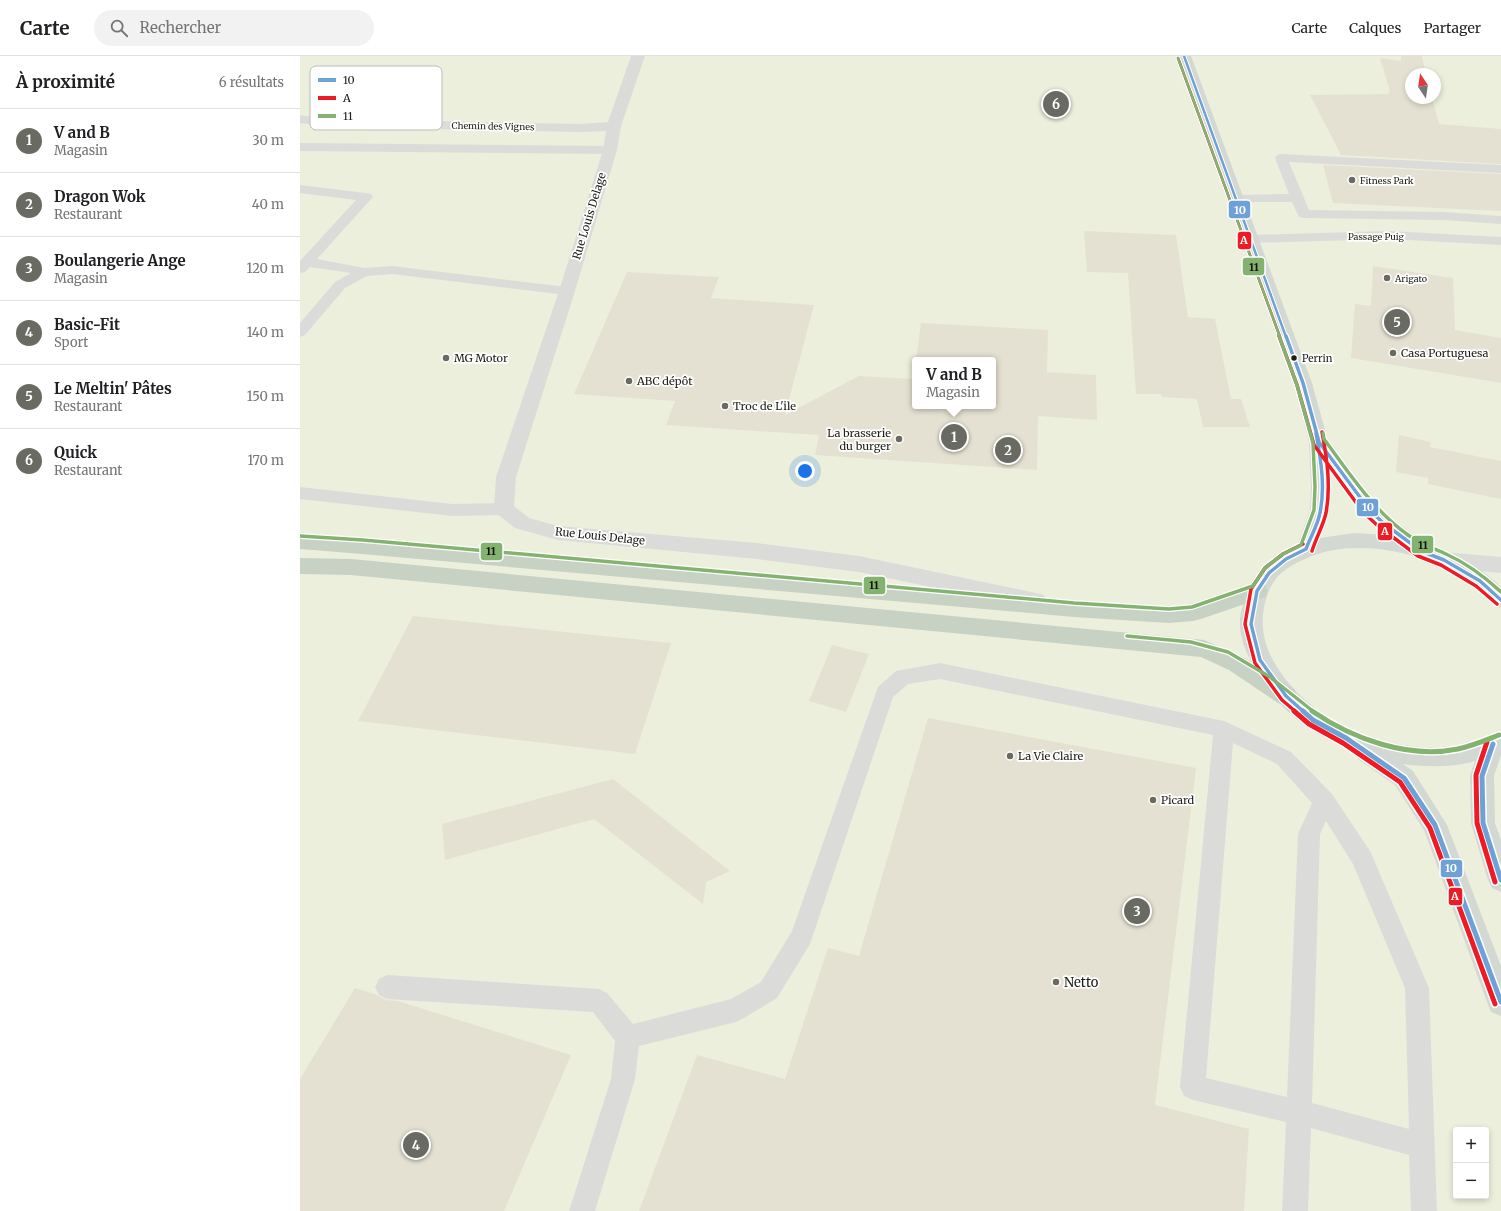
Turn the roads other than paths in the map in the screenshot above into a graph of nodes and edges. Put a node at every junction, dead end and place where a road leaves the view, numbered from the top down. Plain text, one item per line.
1 (638, 56) edge
2 (1184, 56) edge
3 (300, 119) edge
4 (310, 120) edge
5 (442, 126) edge
6 (614, 126) junction
7 (300, 147) edge
8 (610, 150) junction
9 (1501, 169) edge
10 (300, 189) edge
11 (1297, 198) junction
12 (1236, 200) junction
13 (1501, 220) edge
14 (1250, 239) junction
15 (1501, 241) edge
16 (303, 266) edge
17 (364, 272) junction
18 (567, 291) junction
19 (300, 332) edge
20 (1319, 442) junction
21 (300, 493) edge
22 (504, 509) junction
23 (300, 542) edge
24 (1306, 549) junction
25 (1421, 551) junction
26 (1444, 560) junction
27 (1501, 565) edge
28 (300, 566) edge
29 (1257, 591) junction
30 (1501, 600) edge
31 (1074, 609) junction
32 (1286, 696) junction
33 (1224, 729) junction
34 (1346, 738) junction
35 (1497, 742) edge
36 (1324, 801) junction
37 (1499, 871) edge
38 (387, 987) dead end
39 (1501, 1002) edge
40 (628, 1037) junction
41 (1297, 1112) junction
42 (1422, 1146) junction
43 (582, 1211) edge
44 (1294, 1211) edge
45 (1424, 1211) edge

1 - 6 street, Rue Louis Delage
2 - 12 main road
3 - 4 street, Chemin des Vignes
5 - 6 street, Chemin des Vignes
6 - 8 street, Rue Louis Delage
7 - 8 lane
8 - 18 street, Rue Louis Delage
9 - 11 lane
10 - 16 lane
11 - 12 lane
11 - 13 lane
12 - 14 main road
14 - 15 lane, Passage Puig
14 - 20 main road
16 - 17 lane
17 - 18 lane
17 - 19 lane
18 - 22 street, Rue Louis Delage
20 - 24 main road
20 - 25 main road
21 - 22 lane
22 - 31 street, Rue Louis Delage
23 - 31 highway
24 - 25 main road
24 - 29 main road
25 - 26 main road
26 - 27 street
26 - 30 main road
28 - 32 highway
29 - 31 highway
29 - 32 main road
32 - 34 main road
33 - 36 lane
33 - 40 lane
33 - 41 lane
34 - 35 main road
34 - 39 main road
35 - 37 main road
36 - 41 lane
36 - 42 lane
38 - 40 lane
40 - 43 lane
41 - 42 lane
41 - 44 lane
42 - 45 lane

